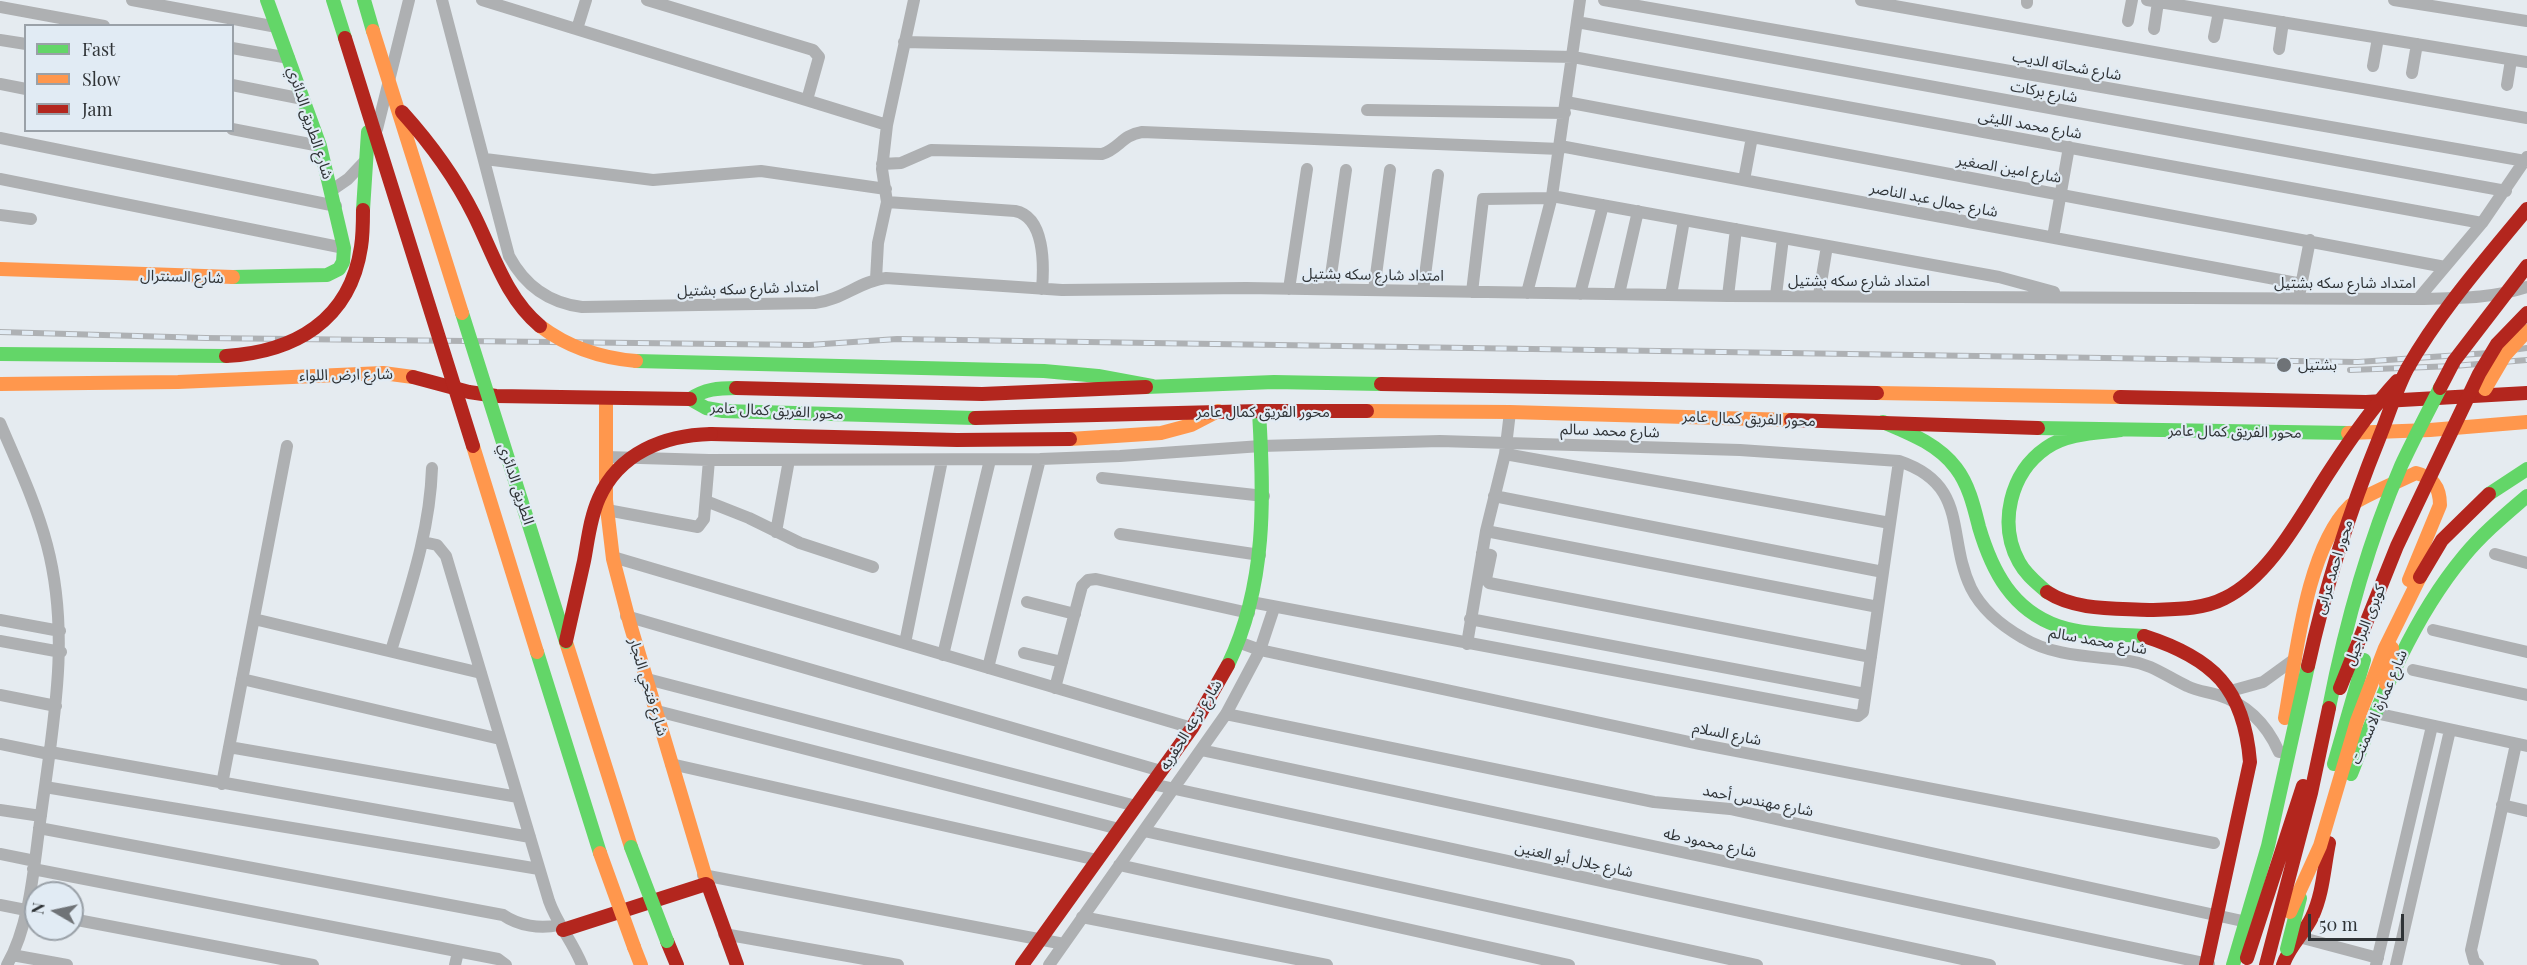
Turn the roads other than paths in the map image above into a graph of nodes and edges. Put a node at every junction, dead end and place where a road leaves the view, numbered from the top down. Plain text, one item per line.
1 (132, 0) edge
2 (267, 0) edge
3 (333, 0) edge
4 (364, 0) edge
5 (409, 0) edge
6 (442, 0) edge
7 (482, 0) edge
8 (586, 0) edge
9 (647, 0) edge
10 (914, 0) edge
11 (1580, 0) edge
12 (1604, 0) edge
13 (1861, 0) edge
14 (2132, 0) edge
15 (2394, 0) edge
16 (2153, 1) edge
17 (0, 7) edge
18 (2219, 12) junction
19 (2128, 21) dead end
20 (2527, 21) edge
21 (1577, 22) junction
22 (2283, 22) junction
23 (93, 24) edge
24 (277, 27) junction
25 (577, 29) junction
26 (2154, 29) dead end
27 (2214, 37) dead end
28 (2378, 38) junction
29 (0, 40) edge
30 (904, 42) junction
31 (24, 44) edge
32 (2417, 44) junction
33 (234, 48) edge
34 (2279, 49) dead end
35 (1573, 57) junction
36 (290, 58) junction
37 (2511, 60) junction
38 (2527, 62) edge
39 (2373, 66) dead end
40 (2412, 73) dead end
41 (0, 84) edge
42 (234, 85) edge
43 (2507, 85) dead end
44 (24, 89) edge
45 (303, 99) junction
46 (807, 100) junction
47 (396, 106) junction
48 (1566, 108) junction
49 (1367, 110) dead end
50 (369, 115) junction
51 (2527, 118) edge
52 (887, 125) junction
53 (234, 129) edge
54 (1752, 137) junction
55 (0, 138) edge
56 (320, 146) junction
57 (1560, 147) junction
58 (2069, 147) junction
59 (485, 159) junction
60 (2526, 159) edge
61 (882, 164) junction
62 (1306, 169) dead end
63 (1346, 170) dead end
64 (1390, 170) dead end
65 (1438, 176) dead end
66 (0, 179) edge
67 (1744, 180) junction
68 (886, 189) junction
69 (332, 190) junction
70 (2506, 191) junction
71 (2061, 194) junction
72 (1551, 197) junction
73 (887, 202) junction
74 (1603, 205) junction
75 (336, 206) junction
76 (2527, 209) edge
77 (1638, 211) junction
78 (0, 215) edge
79 (31, 219) dead end
80 (1684, 220) junction
81 (2482, 223) junction
82 (1736, 229) junction
83 (2053, 237) junction
84 (1783, 238) junction
85 (2310, 240) junction
86 (1827, 246) junction
87 (344, 248) junction
88 (2527, 266) edge
89 (2445, 267) junction
90 (0, 269) edge
91 (876, 279) junction
92 (2302, 284) junction
93 (2527, 287) edge
94 (1042, 289) junction
95 (1289, 289) junction
96 (1329, 289) junction
97 (1374, 290) junction
98 (1423, 291) junction
99 (1472, 292) junction
100 (1527, 293) junction
101 (1580, 294) junction
102 (1619, 294) junction
103 (1671, 295) junction
104 (1728, 296) junction
105 (1776, 296) junction
106 (1819, 296) junction
107 (2069, 296) junction
108 (2299, 298) junction
109 (2418, 299) junction
110 (2527, 314) edge
111 (2527, 332) edge
112 (0, 354) edge
113 (2406, 371) junction
114 (0, 384) edge
115 (1152, 386) junction
116 (2527, 393) edge
117 (690, 399) junction
118 (606, 400) junction
119 (2315, 401) junction
120 (2366, 402) junction
121 (1218, 411) junction
122 (1259, 411) junction
123 (1510, 412) junction
124 (1883, 422) junction
125 (2527, 422) edge
126 (0, 423) edge
127 (2121, 430) junction
128 (2315, 433) junction
129 (2361, 433) junction
130 (287, 446) dead end
131 (1261, 446) junction
132 (1506, 448) junction
133 (606, 457) junction
134 (1040, 459) junction
135 (709, 460) junction
136 (789, 460) junction
137 (942, 460) junction
138 (990, 460) junction
139 (1899, 461) junction
140 (432, 468) dead end
141 (2527, 469) edge
142 (1102, 478) dead end
143 (1264, 496) junction
144 (1494, 496) junction
145 (2527, 496) edge
146 (706, 501) junction
147 (607, 510) junction
148 (1890, 523) junction
149 (1486, 531) junction
150 (776, 532) junction
151 (1120, 534) dead end
152 (423, 542) junction
153 (1482, 553) junction
154 (2495, 554) dead end
155 (1260, 555) junction
156 (613, 557) junction
157 (2527, 563) edge
158 (873, 567) dead end
159 (1883, 572) junction
160 (1028, 602) dead end
161 (1878, 607) junction
162 (1250, 608) junction
163 (1274, 608) junction
164 (1075, 614) junction
165 (626, 616) junction
166 (254, 619) junction
167 (1470, 619) junction
168 (0, 620) edge
169 (60, 630) junction
170 (2433, 630) dead end
171 (0, 641) edge
172 (566, 642) junction
173 (1238, 642) junction
174 (905, 643) junction
175 (1467, 644) junction
176 (1260, 650) junction
177 (391, 651) junction
178 (61, 652) junction
179 (2527, 652) edge
180 (1024, 653) dead end
181 (943, 655) junction
182 (1871, 657) junction
183 (2297, 657) junction
184 (1062, 662) junction
185 (988, 668) junction
186 (2413, 670) dead end
187 (481, 673) junction
188 (242, 679) junction
189 (647, 679) junction
190 (2386, 684) junction
191 (1055, 688) junction
192 (2208, 692) junction
193 (1865, 694) junction
194 (0, 695) edge
195 (2527, 695) edge
196 (56, 706) junction
197 (657, 711) junction
198 (2375, 713) junction
199 (1226, 714) junction
200 (2432, 726) junction
201 (1192, 728) junction
202 (2450, 730) junction
203 (501, 739) junction
204 (0, 744) edge
205 (2522, 745) edge
206 (230, 747) junction
207 (1201, 750) junction
208 (2279, 752) junction
209 (50, 753) junction
210 (672, 764) junction
211 (1161, 771) junction
212 (222, 784) junction
213 (1152, 784) junction
214 (45, 787) junction
215 (1174, 789) junction
216 (2418, 790) junction
217 (2435, 793) junction
218 (518, 798) junction
219 (1136, 806) junction
220 (2502, 806) junction
221 (0, 810) edge
222 (2527, 811) edge
223 (40, 822) junction
224 (1119, 829) junction
225 (1144, 831) junction
226 (530, 837) junction
227 (2214, 843) dead end
228 (2404, 849) junction
229 (0, 854) edge
230 (2421, 854) junction
231 (1097, 860) junction
232 (34, 865) junction
233 (1119, 865) junction
234 (539, 869) junction
235 (705, 880) junction
236 (33, 881) edge
237 (0, 906) edge
238 (24, 910) edge
239 (1082, 917) junction
240 (84, 921) edge
241 (2247, 922) junction
242 (24, 925) edge
243 (561, 928) junction
244 (724, 934) junction
245 (2299, 937) junction
246 (1041, 938) junction
247 (2271, 944) junction
248 (1064, 945) junction
249 (2287, 948) junction
250 (458, 952) junction
251 (8, 958) edge
252 (476, 960) edge
253 (2377, 962) edge
254 (2244, 963) edge
255 (67, 965) edge
256 (313, 965) edge
257 (455, 965) edge
258 (506, 965) edge
259 (582, 965) edge
260 (641, 965) edge
261 (677, 965) edge
262 (736, 965) edge
263 (898, 965) edge
264 (1022, 965) edge
265 (1049, 965) edge
266 (1327, 965) edge
267 (1569, 965) edge
268 (1757, 965) edge
269 (1990, 965) edge
270 (2206, 965) edge
271 (2213, 965) edge
272 (2233, 965) edge
273 (2266, 965) edge
274 (2283, 965) edge
275 (2396, 965) edge
276 (2478, 965) edge

1 - 24 street
2 - 24 main road, شارع الطريق الدائري
3 - 50 main road, الطريق الدائري, bridge
4 - 47 main road, الطريق الدائري, bridge
5 - 69 street
6 - 59 street, امتداد شارع سكه بشتيل
7 - 25 street
8 - 25 street
9 - 46 street
10 - 30 street
11 - 21 street
12 - 60 street, شارع شحاته الديب
13 - 51 street
14 - 19 street
15 - 20 street
16 - 18 street
16 - 26 street
17 - 23 street
18 - 22 street
18 - 27 street
21 - 35 street
21 - 70 street, شارع بركات
22 - 28 street
22 - 34 street
24 - 36 main road, شارع الطريق الدائري
25 - 46 street
28 - 32 street
28 - 39 street
29 - 31 street
30 - 35 street, شارع محمد الليثى
30 - 52 street
32 - 37 street
32 - 40 street
33 - 36 street
35 - 48 street
35 - 58 street, شارع محمد الليثى
36 - 45 main road, شارع الطريق الدائري
37 - 38 street
37 - 43 street
41 - 44 street
42 - 45 street
45 - 56 main road, شارع الطريق الدائري
46 - 52 street
47 - 115 main road, bridge
47 - 172 main road, الطريق الدائري, bridge
48 - 49 street, شارع امين الصغير
48 - 54 street, شارع امين الصغير
48 - 57 street
50 - 112 main road, bridge
50 - 260 main road, الطريق الدائري, bridge
52 - 61 street
53 - 56 street
54 - 67 street
54 - 71 street, شارع امين الصغير
55 - 75 street
56 - 69 main road, شارع الطريق الدائري
57 - 61 street, شارع جمال عبد الناصر
57 - 67 street, شارع جمال عبد الناصر
57 - 72 street
58 - 71 street
58 - 81 street, شارع محمد الليثى
59 - 68 street
59 - 91 street, امتداد شارع سكه بشتيل
60 - 70 street
61 - 68 street
62 - 95 street
63 - 96 street
64 - 97 street
65 - 98 street
66 - 87 street
67 - 83 street, شارع جمال عبد الناصر
68 - 73 street
69 - 75 main road, شارع الطريق الدائري
70 - 81 street
71 - 83 street
71 - 85 street, شارع امين الصغير
72 - 74 street
72 - 99 street
72 - 100 street
73 - 91 street
73 - 94 street
74 - 77 street
74 - 101 street
75 - 87 main road, شارع الطريق الدائري
76 - 113 main road, محور احمد عرابى, bridge
77 - 80 street
77 - 102 street
78 - 79 street
80 - 82 street
80 - 103 street
81 - 89 street
82 - 84 street
82 - 104 street
83 - 92 street, شارع جمال عبد الناصر
84 - 86 street
84 - 105 street
85 - 89 street, شارع امين الصغير
85 - 92 street
86 - 106 street
86 - 107 street
87 - 90 main road, شارع السنترال
88 - 247 main road, محور احمد عرابى, bridge
89 - 109 street
91 - 94 street, امتداد شارع سكه بشتيل
92 - 108 street
93 - 109 street, امتداد شارع سكه بشتيل
94 - 95 street, امتداد شارع سكه بشتيل
95 - 96 street, امتداد شارع سكه بشتيل
96 - 97 street, امتداد شارع سكه بشتيل
97 - 98 street, امتداد شارع سكه بشتيل
98 - 99 street, امتداد شارع سكه بشتيل
99 - 100 street, امتداد شارع سكه بشتيل
100 - 101 street, امتداد شارع سكه بشتيل
101 - 102 street, امتداد شارع سكه بشتيل
102 - 103 street, امتداد شارع سكه بشتيل
103 - 104 street, امتداد شارع سكه بشتيل
104 - 105 street, امتداد شارع سكه بشتيل
105 - 106 street, امتداد شارع سكه بشتيل
106 - 107 street, امتداد شارع سكه بشتيل
107 - 108 street, امتداد شارع سكه بشتيل
108 - 109 street, امتداد شارع سكه بشتيل
110 - 254 main road, كوبرى البراجيل, bridge
111 - 249 main road, كوبرى البراجيل, bridge
113 - 127 main road, bridge
113 - 272 main road, محور احمد عرابى, bridge
114 - 118 main road, شارع ارض اللواء
115 - 117 main road, محور الفريق كمال عامر
115 - 119 main road, محور الفريق كمال عامر
116 - 120 main road, محور الفريق كمال عامر
117 - 118 main road, شارع ارض اللواء
117 - 121 main road, محور الفريق كمال عامر
118 - 133 main road, شارع فتحي النجار
119 - 120 main road, محور الفريق كمال عامر
119 - 128 main road
120 - 129 main road
121 - 122 main road, محور الفريق كمال عامر
121 - 172 main road, bridge
122 - 123 main road, محور الفريق كمال عامر
122 - 131 main road, شارع ترعه الحفريه
123 - 124 main road, محور الفريق كمال عامر
123 - 132 street
124 - 127 main road, محور الفريق كمال عامر
124 - 270 main road, bridge
125 - 129 main road, محور الفريق كمال عامر
126 - 169 street
127 - 128 main road, محور الفريق كمال عامر
128 - 129 main road, محور الفريق كمال عامر
130 - 166 street
131 - 132 street
131 - 134 street
131 - 143 main road, شارع ترعه الحفريه
132 - 139 street, شارع محمد سالم
132 - 144 street
132 - 148 street
133 - 135 street
133 - 147 main road, شارع فتحي النجار
134 - 138 street
134 - 185 street
135 - 136 street
135 - 146 street
136 - 137 street
136 - 150 street
137 - 138 street
137 - 174 street
138 - 181 street
139 - 148 street
139 - 192 street, شارع محمد سالم
140 - 152 street
141 - 247 main road, bridge
142 - 143 street
143 - 155 main road, شارع ترعه الحفريه
144 - 149 street
144 - 159 street
145 - 190 main road, شارع عمارة الاسمنت
146 - 147 street
146 - 150 street
147 - 156 main road, شارع فتحي النجار
148 - 159 street
149 - 153 street
149 - 161 street
150 - 158 street
151 - 155 street
152 - 177 street
152 - 187 street
153 - 167 street
153 - 182 street
154 - 157 street
155 - 162 main road, شارع ترعه الحفريه
156 - 165 main road, شارع فتحي النجار
156 - 174 street
159 - 161 street
160 - 164 street
161 - 182 street
162 - 163 street
162 - 164 street
162 - 173 main road, شارع ترعه الحفريه
163 - 175 street
163 - 176 street, شارع ترعه الحفريه
164 - 184 street
165 - 189 main road, شارع فتحي النجار
165 - 211 street
166 - 177 street
166 - 188 street
167 - 175 street
167 - 193 street
168 - 169 street
169 - 178 street
170 - 179 street
171 - 178 street
172 - 261 main road, الطريق الدائري, bridge
173 - 176 street, شارع السلام
173 - 201 main road, شارع ترعه الحفريه
174 - 181 street
175 - 193 street
176 - 199 street, شارع ترعه الحفريه
176 - 227 street, شارع السلام
177 - 187 street
178 - 196 street
180 - 184 street
181 - 185 street
182 - 193 street
183 - 190 main road
183 - 192 street, شارع محمد سالم
183 - 208 main road
184 - 191 street
185 - 191 street
186 - 195 street
187 - 203 street
188 - 203 street
188 - 206 street
189 - 197 main road, شارع فتحي النجار
189 - 219 street
190 - 198 main road, شارع عمارة الاسمنت
191 - 201 street
192 - 208 street, شارع محمد سالم
194 - 196 street
196 - 209 street
197 - 210 main road, شارع فتحي النجار
197 - 224 street
198 - 200 street
198 - 245 main road, شارع عمارة الاسمنت
199 - 207 street, شارع ترعه الحفريه
199 - 241 street, شارع مهندس أحمد
200 - 202 street
200 - 216 street
201 - 211 main road, شارع ترعه الحفريه
202 - 205 street
202 - 217 street
203 - 218 street
204 - 209 street
205 - 220 street
206 - 212 street
206 - 218 street
207 - 215 street, شارع ترعه الحفريه
207 - 271 street, شارع محمود طه
208 - 241 main road
209 - 212 street
209 - 214 street
210 - 231 street
210 - 235 main road, شارع فتحي النجار
211 - 213 main road, شارع ترعه الحفريه
212 - 226 street
213 - 215 street, شارع جلال أبو العنين
213 - 219 main road, شارع ترعه الحفريه
214 - 223 street
214 - 234 street
215 - 225 street, شارع ترعه الحفريه
215 - 269 street, شارع جلال أبو العنين
216 - 217 street
216 - 228 street
217 - 230 street
218 - 226 street
219 - 224 main road, شارع ترعه الحفريه
220 - 222 street
220 - 276 street
221 - 223 street
223 - 232 street
223 - 243 street
224 - 231 main road, شارع ترعه الحفريه
225 - 233 street, شارع ترعه الحفريه
225 - 268 street
226 - 234 street
228 - 230 street
228 - 253 street
229 - 232 street
230 - 275 street
231 - 246 main road, شارع ترعه الحفريه
232 - 236 street
232 - 250 street
233 - 239 street, شارع ترعه الحفريه
233 - 267 street
234 - 243 street
235 - 243 main road
235 - 244 main road, شارع فتحي النجار
235 - 246 street
237 - 238 street
239 - 248 street, شارع ترعه الحفريه
239 - 266 street
240 - 256 street
241 - 254 main road
242 - 251 street
243 - 259 street
244 - 262 main road, شارع فتحي النجار
244 - 263 street
245 - 249 main road, شارع عمارة الاسمنت
245 - 253 street
246 - 248 street
246 - 264 main road, شارع ترعه الحفريه
247 - 273 main road, محور احمد عرابى, bridge
248 - 265 street, شارع ترعه الحفريه
249 - 274 main road, كوبرى البراجيل
250 - 252 street
250 - 257 street
251 - 255 street
252 - 258 street

